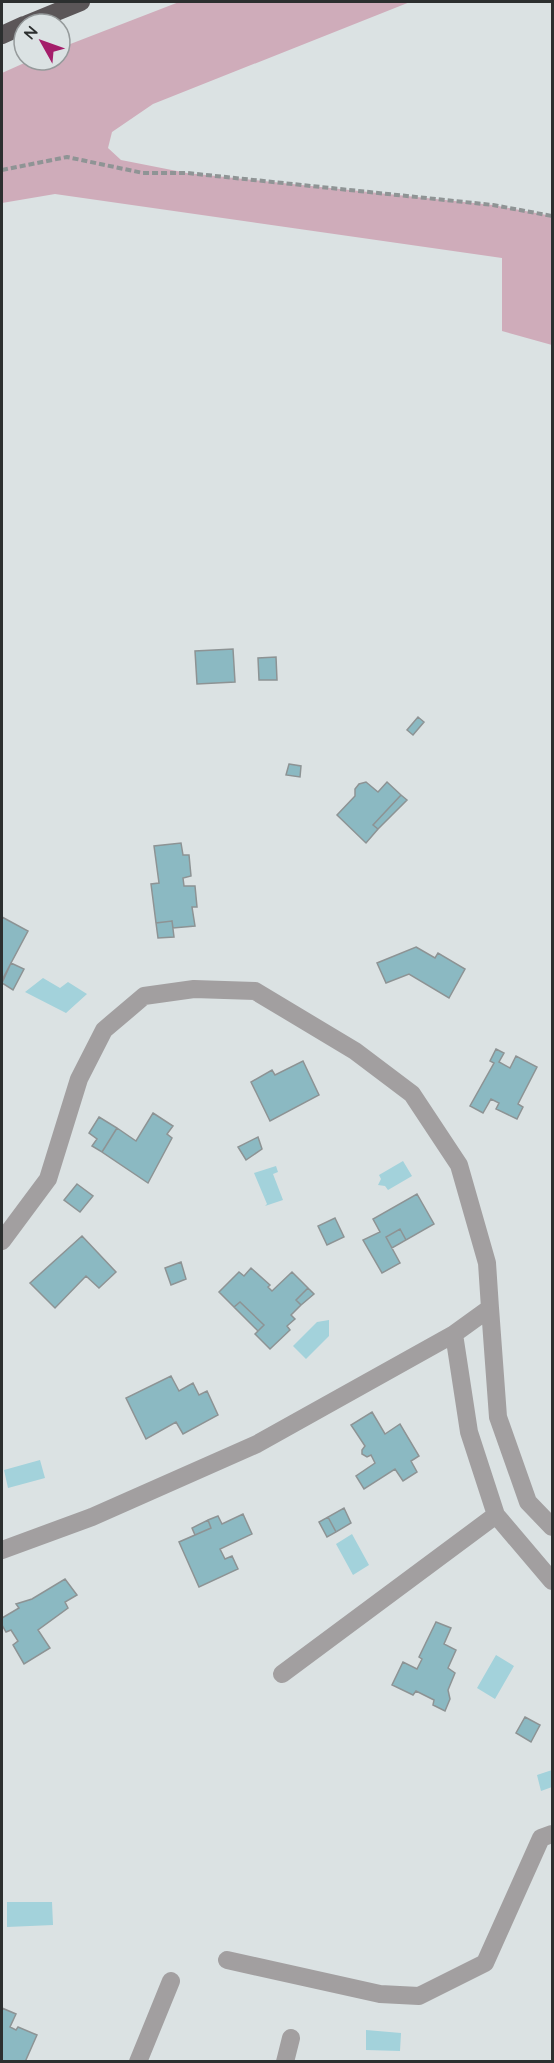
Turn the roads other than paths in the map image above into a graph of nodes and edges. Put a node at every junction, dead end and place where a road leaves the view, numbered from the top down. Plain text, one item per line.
1 (81, 2) edge
2 (57, 12) edge
3 (2, 1241) edge
4 (490, 1308) junction
5 (454, 1334) junction
6 (496, 1515) junction
7 (552, 1527) edge
8 (2, 1550) edge
9 (552, 1581) edge
10 (282, 1674) dead end
11 (552, 1834) edge
12 (227, 1960) dead end
13 (171, 1981) dead end
14 (291, 2038) dead end
15 (138, 2061) edge
16 (285, 2061) edge

1 - 2 highway
3 - 4 lane
4 - 5 lane
4 - 7 lane
5 - 6 lane
5 - 8 lane
6 - 9 lane
6 - 10 lane
11 - 12 lane
13 - 15 lane
14 - 16 lane

